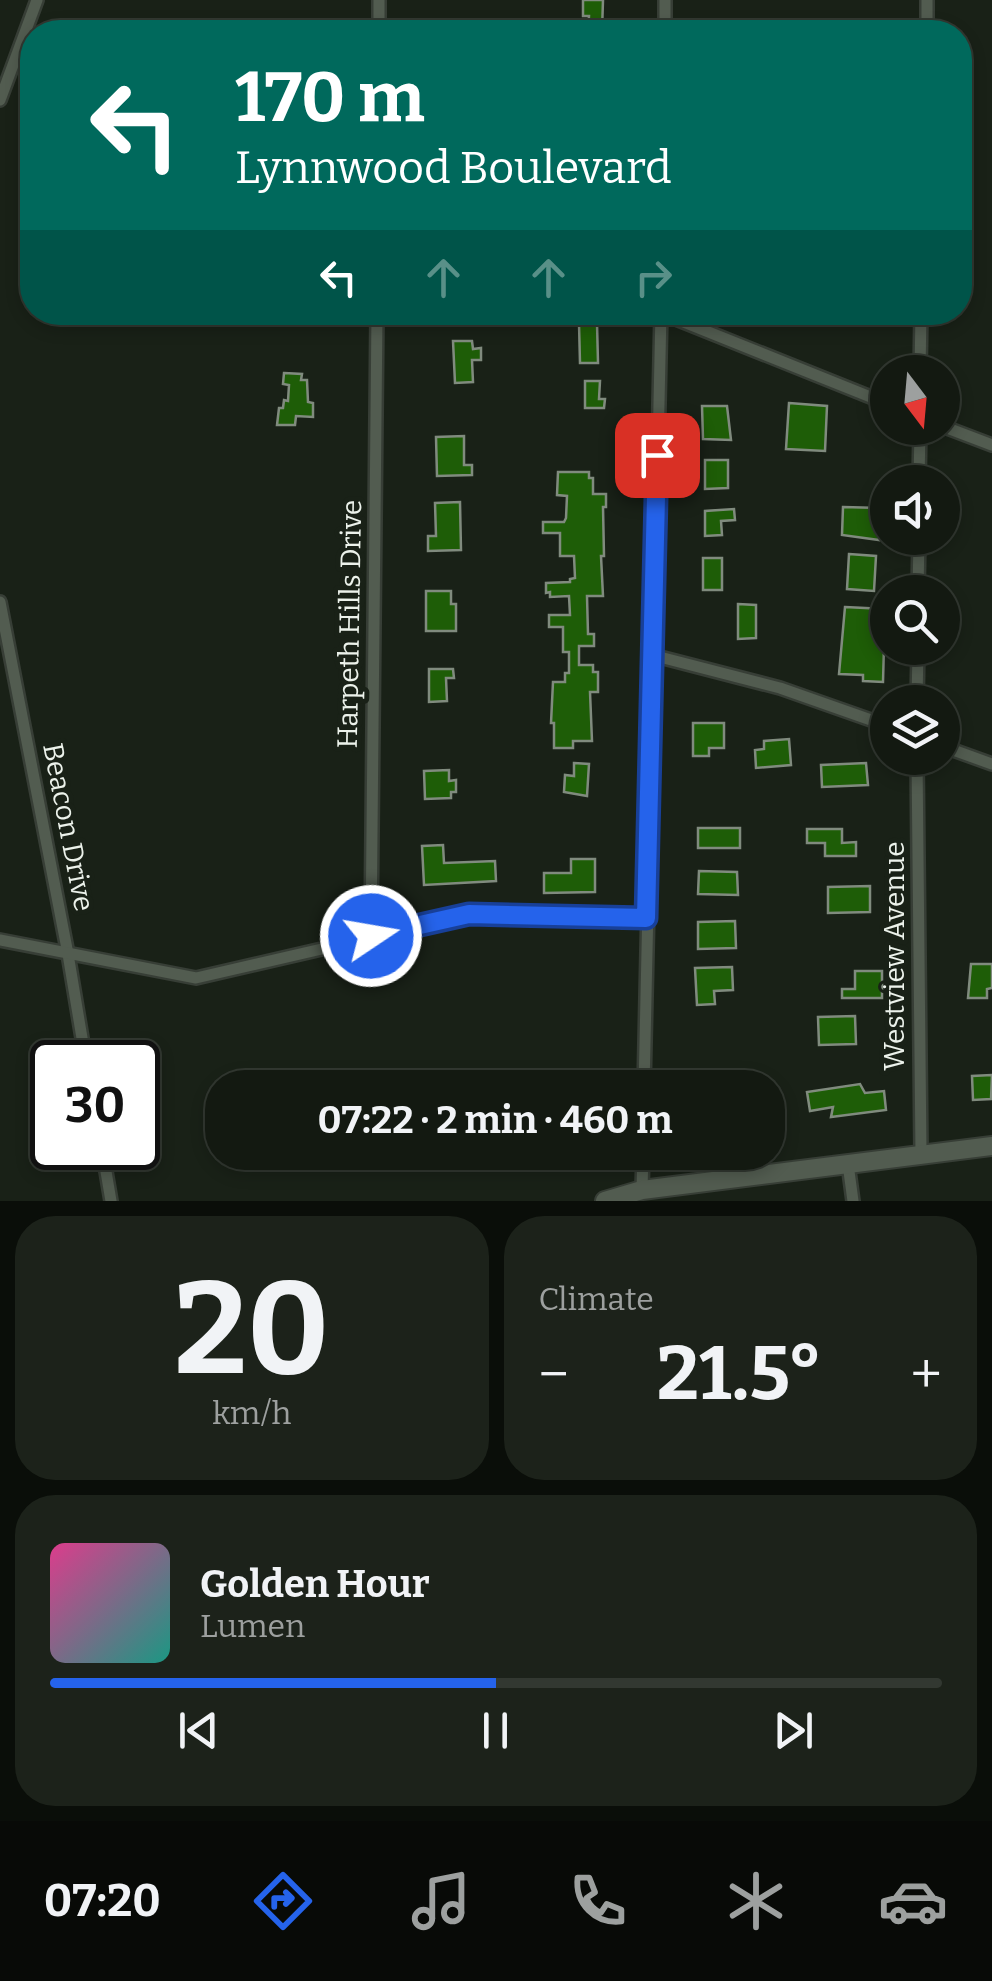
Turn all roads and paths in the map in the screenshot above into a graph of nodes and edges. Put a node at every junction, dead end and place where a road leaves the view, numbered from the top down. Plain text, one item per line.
1 (20, 47) edge
2 (0, 100) edge
3 (377, 325) edge
4 (661, 325) edge
5 (691, 325) edge
6 (921, 325) edge
7 (920, 355) edge
8 (870, 397) edge
9 (960, 433) edge
10 (992, 445) edge
11 (0, 602) edge
12 (652, 656) junction
13 (870, 720) edge
14 (960, 752) edge
15 (992, 764) edge
16 (917, 775) edge
17 (646, 918) junction
18 (371, 936) junction
19 (0, 940) edge
20 (68, 954) junction
21 (82, 1040) edge
22 (644, 1070) edge
23 (992, 1146) edge
24 (921, 1154) junction
25 (848, 1164) junction
26 (106, 1170) edge
27 (643, 1170) edge
28 (642, 1190) junction
29 (112, 1201) edge
30 (605, 1201) edge
31 (854, 1201) edge

1 - 2 street
3 - 18 street, Harpeth Hills Drive
4 - 12 street
5 - 8 street
6 - 7 street
9 - 10 street
11 - 20 street, Beacon Drive
12 - 13 street
12 - 17 street
14 - 15 street
16 - 24 street, Westview Avenue
17 - 18 street
17 - 22 street
18 - 20 street
19 - 20 street
20 - 21 street, Beacon Drive
23 - 24 main road
24 - 25 main road
25 - 28 main road
25 - 31 street
26 - 29 street
27 - 28 street
28 - 30 main road

